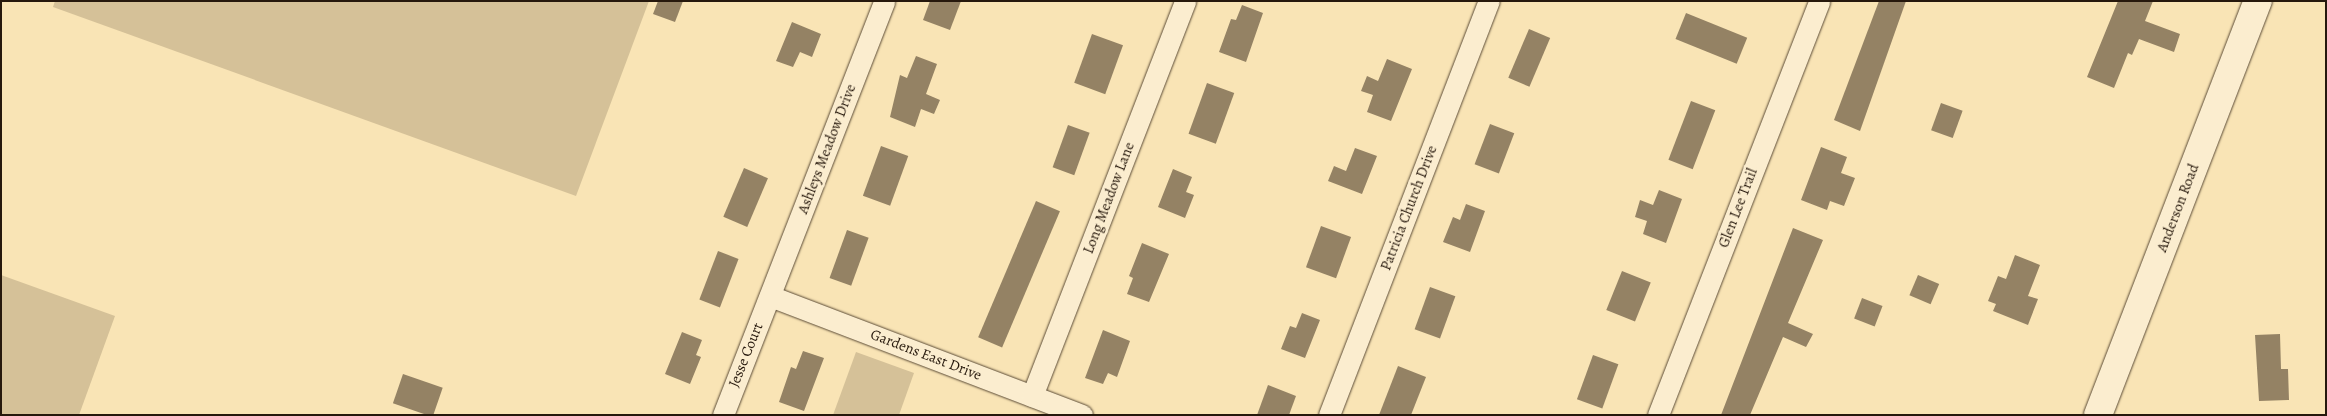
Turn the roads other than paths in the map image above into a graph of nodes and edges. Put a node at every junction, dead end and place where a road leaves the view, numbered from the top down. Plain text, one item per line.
1 (884, 1) edge
2 (1185, 1) edge
3 (1489, 1) edge
4 (2258, 1) edge
5 (1814, 3) edge
6 (770, 296) junction
7 (1032, 396) junction
8 (723, 415) edge
9 (1082, 415) edge
10 (1329, 415) edge
11 (1658, 415) edge
12 (2098, 415) edge

1 - 6 street, Ashleys Meadow Drive
2 - 7 street, Long Meadow Lane
3 - 10 street, Patricia Church Drive
4 - 12 street, Anderson Road
5 - 11 street, Glen Lee Trail
6 - 7 street, Gardens East Drive
6 - 8 street, Jesse Court
7 - 9 street, Gardens East Drive

